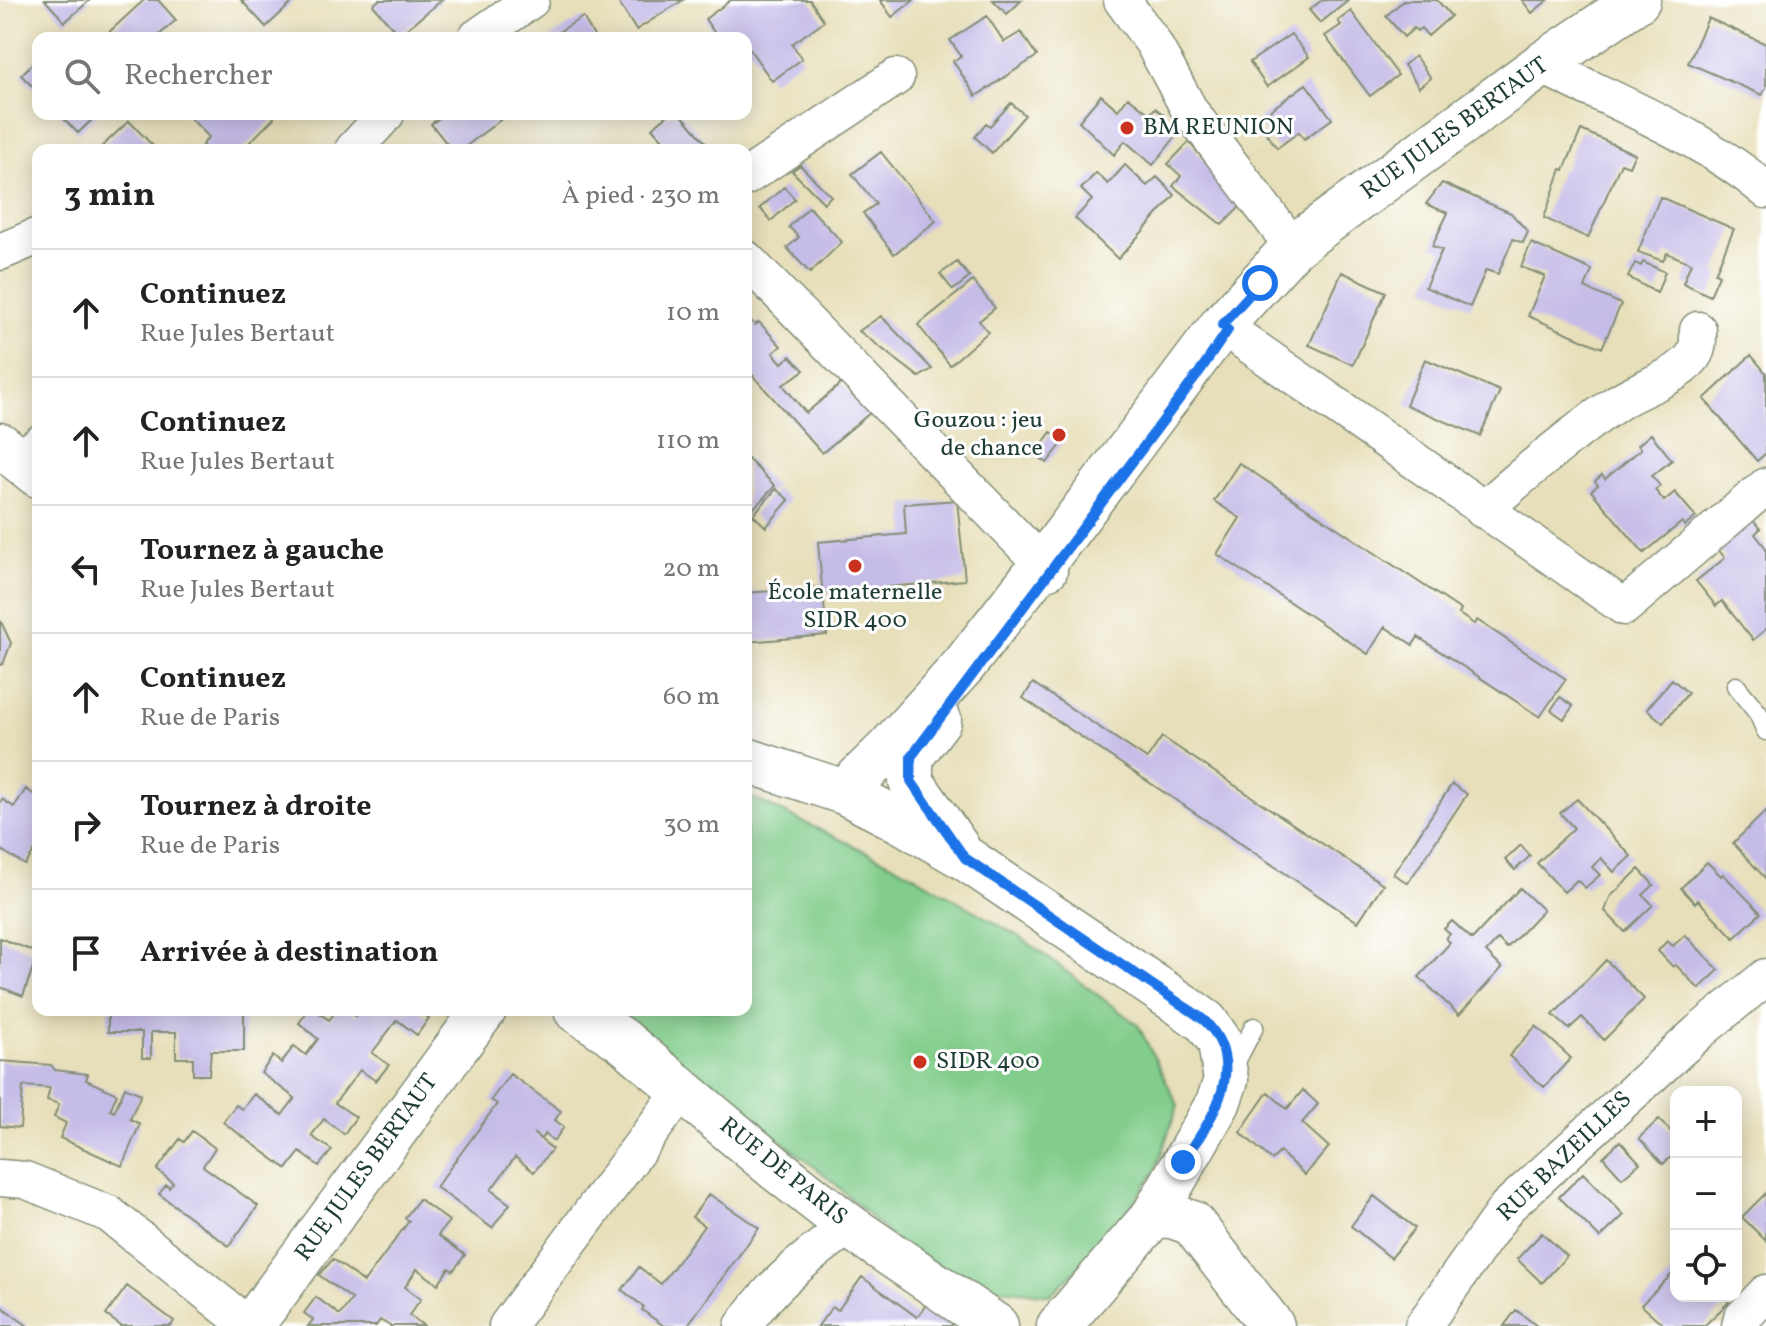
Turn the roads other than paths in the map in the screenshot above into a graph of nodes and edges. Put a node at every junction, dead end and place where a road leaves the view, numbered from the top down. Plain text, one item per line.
1 (531, 0) edge
2 (1122, 0) edge
3 (1638, 0) edge
4 (485, 32) edge
5 (1541, 65) junction
6 (896, 77) dead end
7 (380, 120) edge
8 (358, 144) edge
9 (752, 173) edge
10 (1766, 190) edge
11 (32, 239) edge
12 (0, 252) edge
13 (1285, 256) junction
14 (752, 265) edge
15 (1225, 327) junction
16 (1698, 330) dead end
17 (1766, 486) edge
18 (1483, 510) junction
19 (1046, 568) junction
20 (1736, 686) dead end
21 (1766, 731) edge
22 (752, 762) edge
23 (844, 792) junction
24 (965, 858) junction
25 (1766, 977) edge
26 (480, 1016) edge
27 (585, 1016) edge
28 (1254, 1027) dead end
29 (1226, 1080) junction
30 (682, 1090) junction
31 (0, 1178) edge
32 (1173, 1219) junction
33 (849, 1226) junction
34 (1766, 1293) edge
35 (250, 1326) edge
36 (507, 1326) edge
37 (743, 1326) edge
38 (996, 1326) edge
39 (1059, 1326) edge
40 (1272, 1326) edge
41 (1423, 1326) edge
42 (1740, 1326) edge

1 - 4 street
2 - 13 street
3 - 5 street, RUE JULES BERTAUT
5 - 10 street
5 - 13 street, RUE JULES BERTAUT
6 - 9 street
7 - 8 street
11 - 12 street
13 - 15 street, RUE JULES BERTAUT
14 - 19 street
15 - 18 street
15 - 19 street, RUE JULES BERTAUT
16 - 18 street
17 - 18 street
19 - 23 street, RUE JULES BERTAUT
19 - 24 street, RUE JULES BERTAUT
20 - 21 lane
22 - 23 street
23 - 24 street
24 - 29 street
25 - 41 street, RUE BAZEILLES
26 - 35 street, RUE JULES BERTAUT
27 - 30 street, RUE DE PARIS
28 - 29 lane
29 - 32 street
30 - 33 street, RUE DE PARIS
30 - 36 street
31 - 35 street
32 - 39 street
32 - 40 street
33 - 37 street
33 - 38 street, RUE DE PARIS
34 - 42 street

